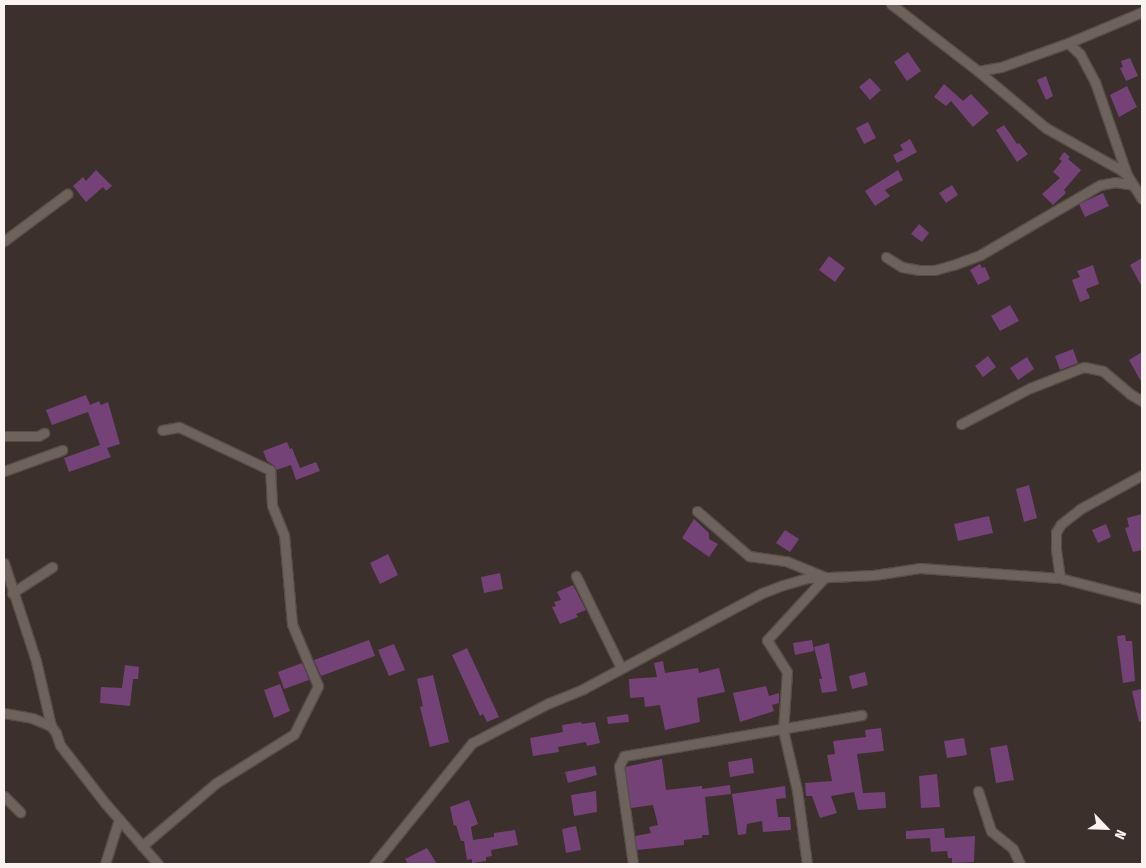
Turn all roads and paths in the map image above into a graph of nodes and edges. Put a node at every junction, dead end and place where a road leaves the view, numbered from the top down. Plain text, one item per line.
1 (891, 4) edge
2 (1142, 12) edge
3 (1068, 43) junction
4 (978, 71) junction
5 (1127, 175) junction
6 (1133, 185) junction
7 (67, 194) dead end
8 (1142, 199) edge
9 (4, 241) edge
10 (886, 257) dead end
11 (1142, 401) edge
12 (961, 424) dead end
13 (162, 430) dead end
14 (44, 433) dead end
15 (4, 436) edge
16 (62, 450) dead end
17 (4, 471) edge
18 (1142, 475) edge
19 (697, 511) dead end
20 (4, 563) edge
21 (52, 568) dead end
22 (576, 576) dead end
23 (825, 577) junction
24 (1060, 578) junction
25 (12, 593) junction
26 (1142, 599) edge
27 (620, 668) junction
28 (4, 713) edge
29 (861, 715) dead end
30 (51, 726) junction
31 (783, 730) junction
32 (978, 791) dead end
33 (4, 796) edge
34 (20, 812) dead end
35 (118, 819) junction
36 (142, 846) junction
37 (105, 864) edge
38 (158, 864) edge
39 (374, 864) edge
40 (632, 864) edge
41 (807, 864) edge
42 (1020, 864) edge

1 - 4 street
2 - 3 street
3 - 4 street
3 - 5 street
4 - 5 street
5 - 6 street
6 - 8 street
6 - 10 street
7 - 9 street
11 - 12 street
13 - 36 street
14 - 15 street
16 - 17 street
18 - 24 street
19 - 23 street
20 - 25 street
21 - 25 street
22 - 27 street
23 - 24 street
23 - 27 street
23 - 31 street
24 - 26 street
25 - 30 street
27 - 39 street
28 - 30 street
29 - 31 street
30 - 35 street
31 - 40 street
31 - 41 street
32 - 42 street
33 - 34 street
35 - 36 street
35 - 37 street
36 - 38 street

